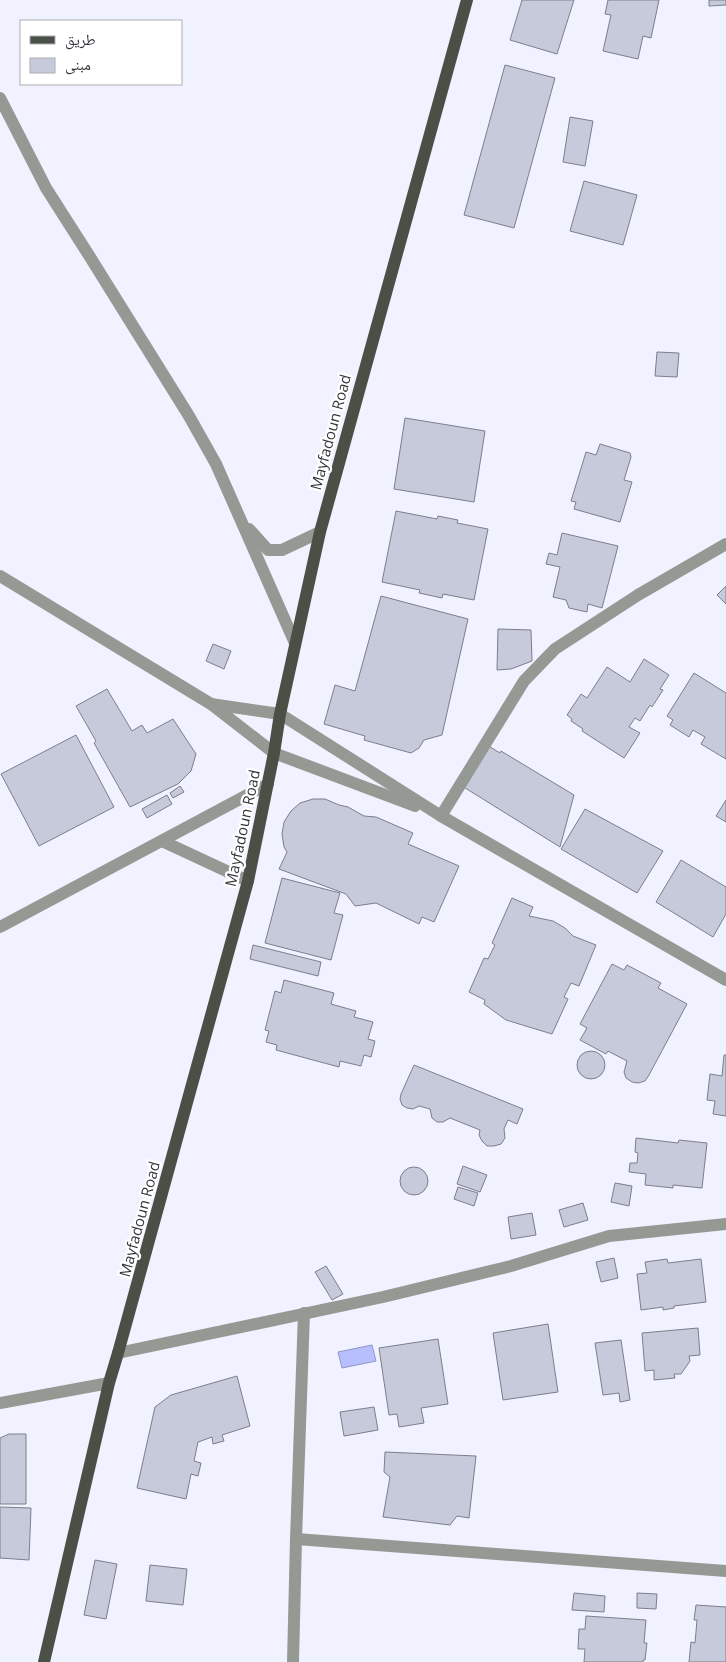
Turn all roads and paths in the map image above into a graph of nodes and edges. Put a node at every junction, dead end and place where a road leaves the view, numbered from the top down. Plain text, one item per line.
1 (467, 0) edge
2 (0, 98) edge
3 (241, 520) junction
4 (320, 532) junction
5 (726, 544) edge
6 (0, 576) edge
7 (295, 643) junction
8 (211, 704) junction
9 (280, 714) junction
10 (274, 753) junction
11 (268, 784) junction
12 (441, 816) junction
13 (162, 841) junction
14 (248, 881) junction
15 (0, 927) edge
16 (726, 980) edge
17 (726, 1224) edge
18 (304, 1313) junction
19 (118, 1353) junction
20 (109, 1382) junction
21 (0, 1404) edge
22 (296, 1539) junction
23 (726, 1571) edge
24 (44, 1662) edge
25 (293, 1662) edge

1 - 4 main road, Mayfadoun Road
2 - 3 street
3 - 4 street
3 - 7 street
4 - 7 main road, Mayfadoun Road
5 - 12 street
6 - 8 street
7 - 9 main road, Mayfadoun Road
8 - 9 street
8 - 10 street
9 - 10 main road, Mayfadoun Road
9 - 12 street
10 - 11 main road, Mayfadoun Road
10 - 12 street
11 - 13 street
11 - 14 main road, Mayfadoun Road
12 - 16 street
13 - 14 street
13 - 15 street
14 - 19 main road, Mayfadoun Road
17 - 18 street
18 - 19 street
18 - 22 street
19 - 20 main road, Mayfadoun Road
20 - 21 street
20 - 24 main road, Mayfadoun Road
22 - 23 street
22 - 25 street

